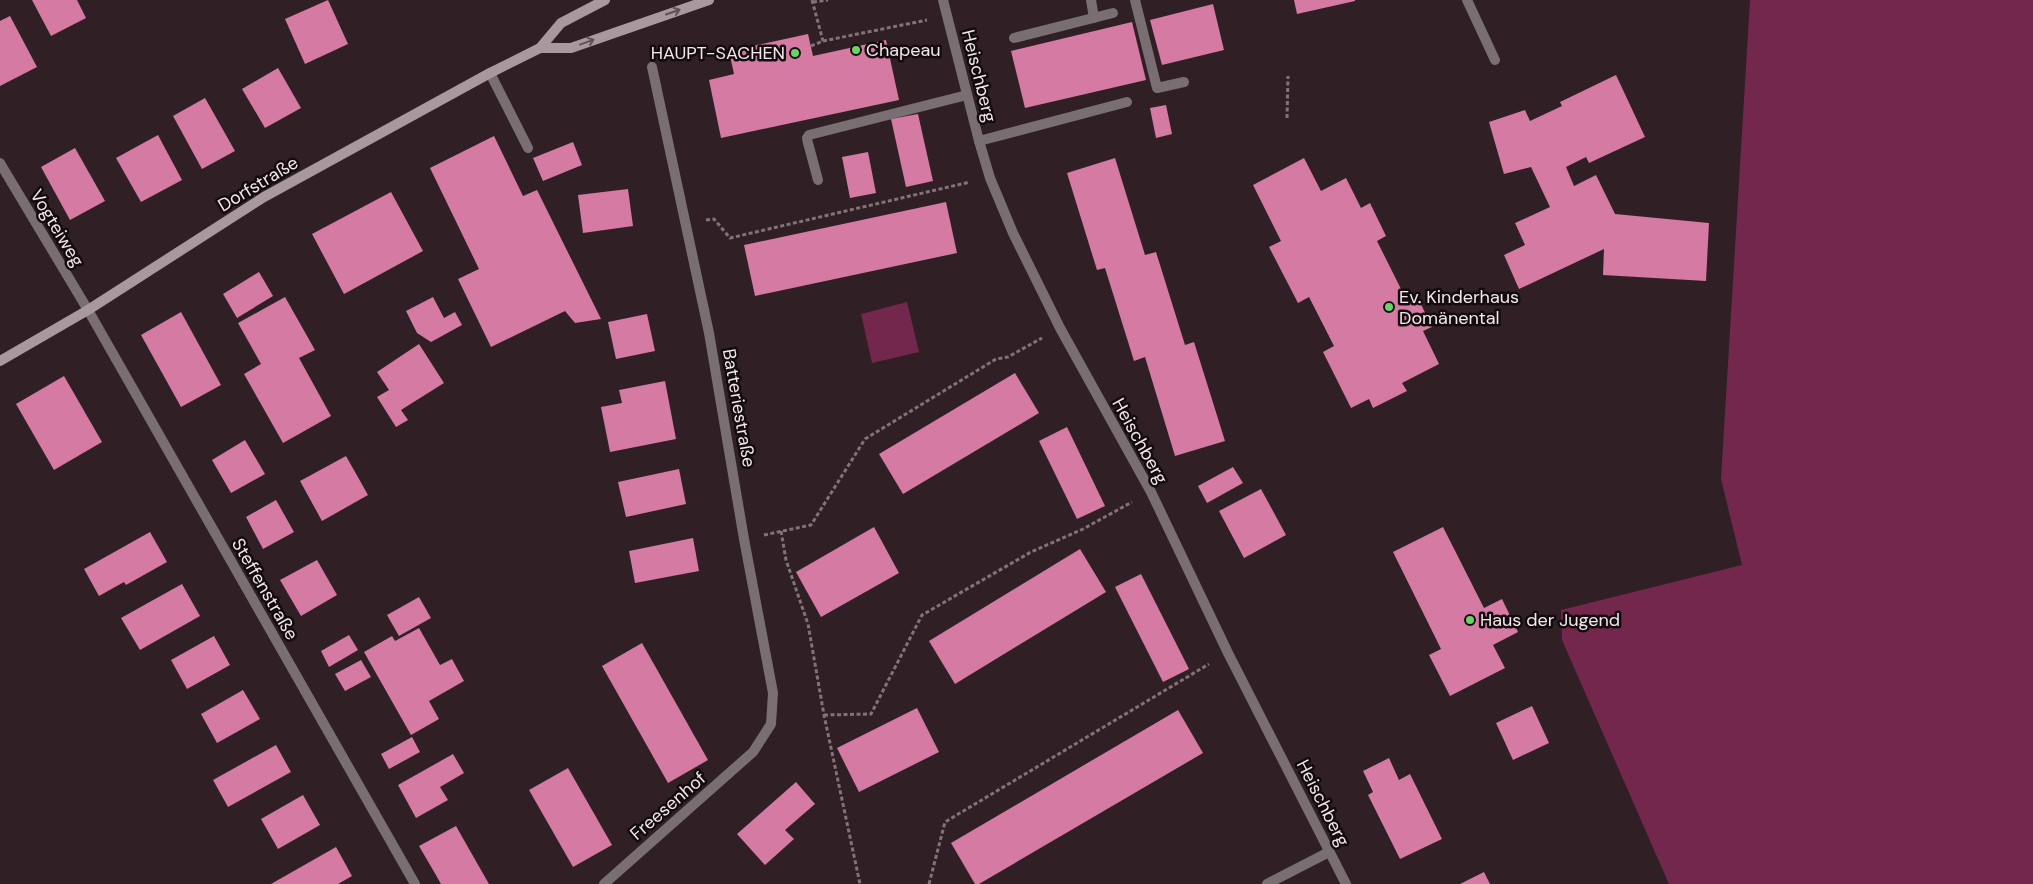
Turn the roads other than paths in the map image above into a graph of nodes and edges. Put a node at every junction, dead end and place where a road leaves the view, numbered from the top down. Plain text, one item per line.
1 (606, 0) edge
2 (709, 0) edge
3 (943, 0) edge
4 (1090, 0) edge
5 (1135, 0) edge
6 (1467, 0) edge
7 (1113, 13) dead end
8 (1094, 18) junction
9 (1014, 38) dead end
10 (540, 48) junction
11 (1495, 60) dead end
12 (652, 67) dead end
13 (490, 73) junction
14 (1184, 82) dead end
15 (967, 95) junction
16 (1127, 102) dead end
17 (979, 141) junction
18 (528, 148) dead end
19 (0, 163) edge
20 (818, 180) dead end
21 (88, 310) junction
22 (0, 361) edge
23 (753, 752) joint
24 (1329, 852) junction
25 (415, 884) edge
26 (604, 884) edge
27 (1267, 884) edge
28 (1346, 884) edge

1 - 10 main road, Dorfstraße
10 -> 2 main road, Dorfstraße
3 - 15 street, Heischberg
4 - 8 street
5 - 14 street
6 - 11 street
7 - 8 street
8 - 9 street
10 - 13 main road, Dorfstraße
12 - 23 street, Batteriestraße
13 - 18 street
13 - 21 main road, Dorfstraße
15 - 17 street, Heischberg
15 - 20 street
16 - 17 street
17 - 24 street, Heischberg
19 - 21 street, Vogteiweg
21 - 22 main road, Dorfstraße
21 - 25 street, Steffenstraße
23 - 26 street, Freesenhof
24 - 27 street
24 - 28 street, Heischberg

